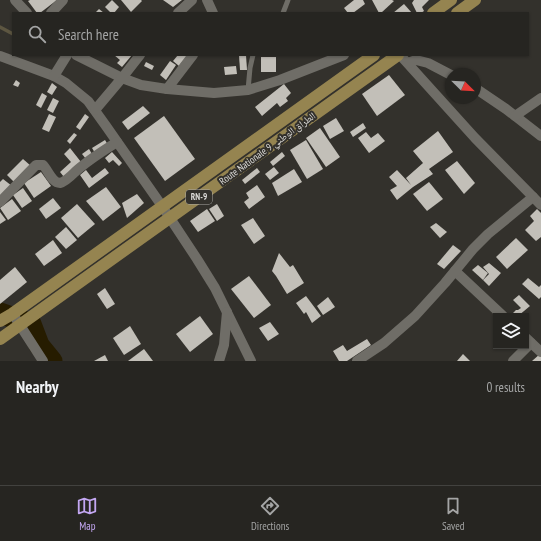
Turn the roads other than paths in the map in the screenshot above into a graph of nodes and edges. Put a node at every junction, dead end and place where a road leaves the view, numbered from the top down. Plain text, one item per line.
1 (15, 0) edge
2 (63, 0) edge
3 (192, 0) edge
4 (207, 0) edge
5 (288, 0) edge
6 (451, 0) edge
7 (475, 0) edge
8 (26, 12) edge
9 (52, 12) edge
10 (179, 12) edge
11 (213, 12) edge
12 (283, 12) edge
13 (434, 12) edge
14 (458, 12) edge
15 (0, 56) edge
16 (66, 56) edge
17 (78, 56) edge
18 (139, 56) edge
19 (192, 56) edge
20 (253, 56) edge
21 (340, 56) edge
22 (373, 56) edge
23 (398, 56) edge
24 (400, 56) edge
25 (408, 63) junction
26 (445, 72) edge
27 (54, 76) junction
28 (122, 78) junction
29 (167, 90) junction
30 (248, 90) junction
31 (481, 91) edge
32 (541, 98) edge
33 (95, 110) junction
34 (515, 116) junction
35 (541, 136) edge
36 (117, 142) junction
37 (533, 197) junction
38 (0, 202) edge
39 (541, 205) edge
40 (162, 206) junction
41 (170, 218) junction
42 (455, 271) junction
43 (227, 312) junction
44 (500, 313) edge
45 (12, 314) junction
46 (0, 321) edge
47 (20, 325) junction
48 (0, 339) edge
49 (529, 340) edge
50 (522, 349) edge
51 (541, 352) edge
52 (369, 358) edge
53 (43, 361) edge
54 (219, 361) edge
55 (252, 361) edge
56 (357, 361) edge
57 (513, 361) edge

1 - 8 street
2 - 9 street
3 - 10 street
4 - 11 street
5 - 12 lane
6 - 13 main road
7 - 14 main road
15 - 27 street
16 - 27 street
17 - 28 street
18 - 28 street
19 - 29 street
20 - 30 lane
21 - 30 street
22 - 40 main road, Route Nationale الطراق الوطني 9 / RN-9
23 - 41 main road, Route Nationale الطراق الوطني 9 / RN-9
24 - 25 street
25 - 26 street
25 - 37 street
27 - 33 street
28 - 29 street
28 - 33 street
29 - 30 street
31 - 34 street
32 - 34 street
33 - 36 street
34 - 35 street
36 - 38 street
36 - 40 street
37 - 39 street
37 - 42 street
40 - 41 street
40 - 45 main road, Route Nationale الطراق الوطني 9 / RN-9
41 - 43 street
41 - 47 main road, Route Nationale الطراق الوطني 9 / RN-9
42 - 44 street
42 - 52 street
43 - 54 street
43 - 55 street
45 - 46 main road, Route Nationale الطراق الوطني 9 / RN-9
45 - 47 street
47 - 48 main road, Route Nationale الطراق الوطني 9 / RN-9
47 - 53 street
49 - 51 street
50 - 57 street
52 - 56 street

